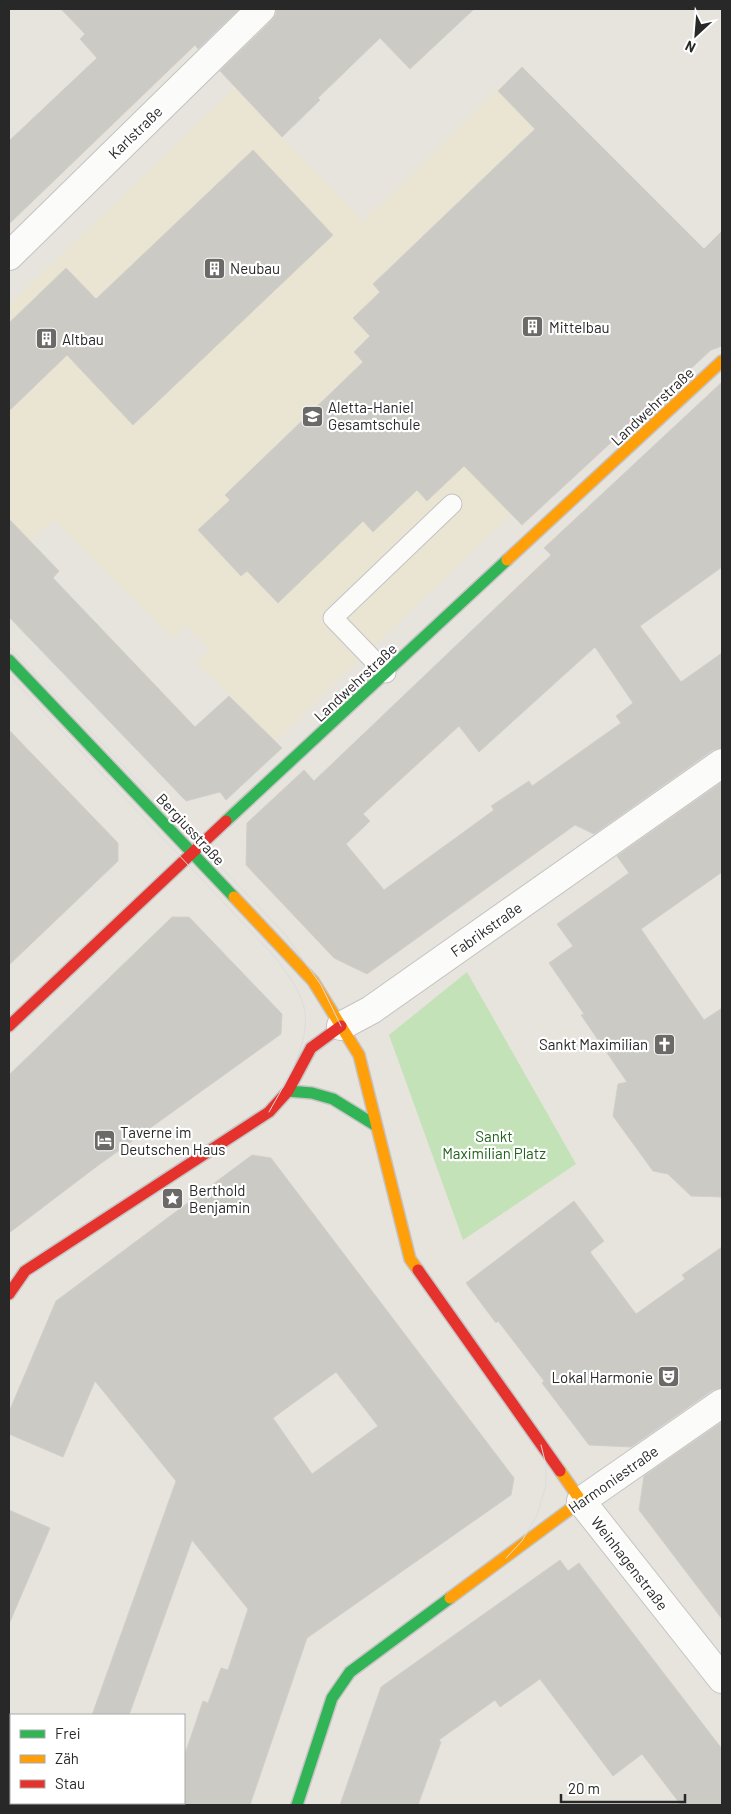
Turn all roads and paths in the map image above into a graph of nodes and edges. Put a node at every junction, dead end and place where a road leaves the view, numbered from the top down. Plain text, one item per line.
1 (262, 9) edge
2 (9, 256) edge
3 (722, 361) edge
4 (452, 504) dead end
5 (9, 660) edge
6 (386, 673) junction
7 (722, 763) edge
8 (192, 852) junction
9 (9, 1026) edge
10 (342, 1026) junction
11 (288, 1091) junction
12 (375, 1126) junction
13 (9, 1294) edge
14 (722, 1403) edge
15 (581, 1501) junction
16 (722, 1679) edge
17 (297, 1805) edge

1 - 2 street, Karlstraße
3 - 6 street, Landwehrstraße
4 - 6 lane
5 - 8 street, Bergiusstraße
6 - 8 street, Landwehrstraße
7 - 10 street, Fabrikstraße
8 - 9 street, Landwehrstraße
8 - 10 street, Bergiusstraße
10 - 11 street, Fabrikstraße
10 - 12 street, Bergiusstraße
11 - 12 street
11 - 13 street, Fabrikstraße
12 - 15 street, Weinhagenstraße
14 - 15 street, Harmoniestraße
15 - 16 street, Weinhagenstraße
15 - 17 street, Harmoniestraße

